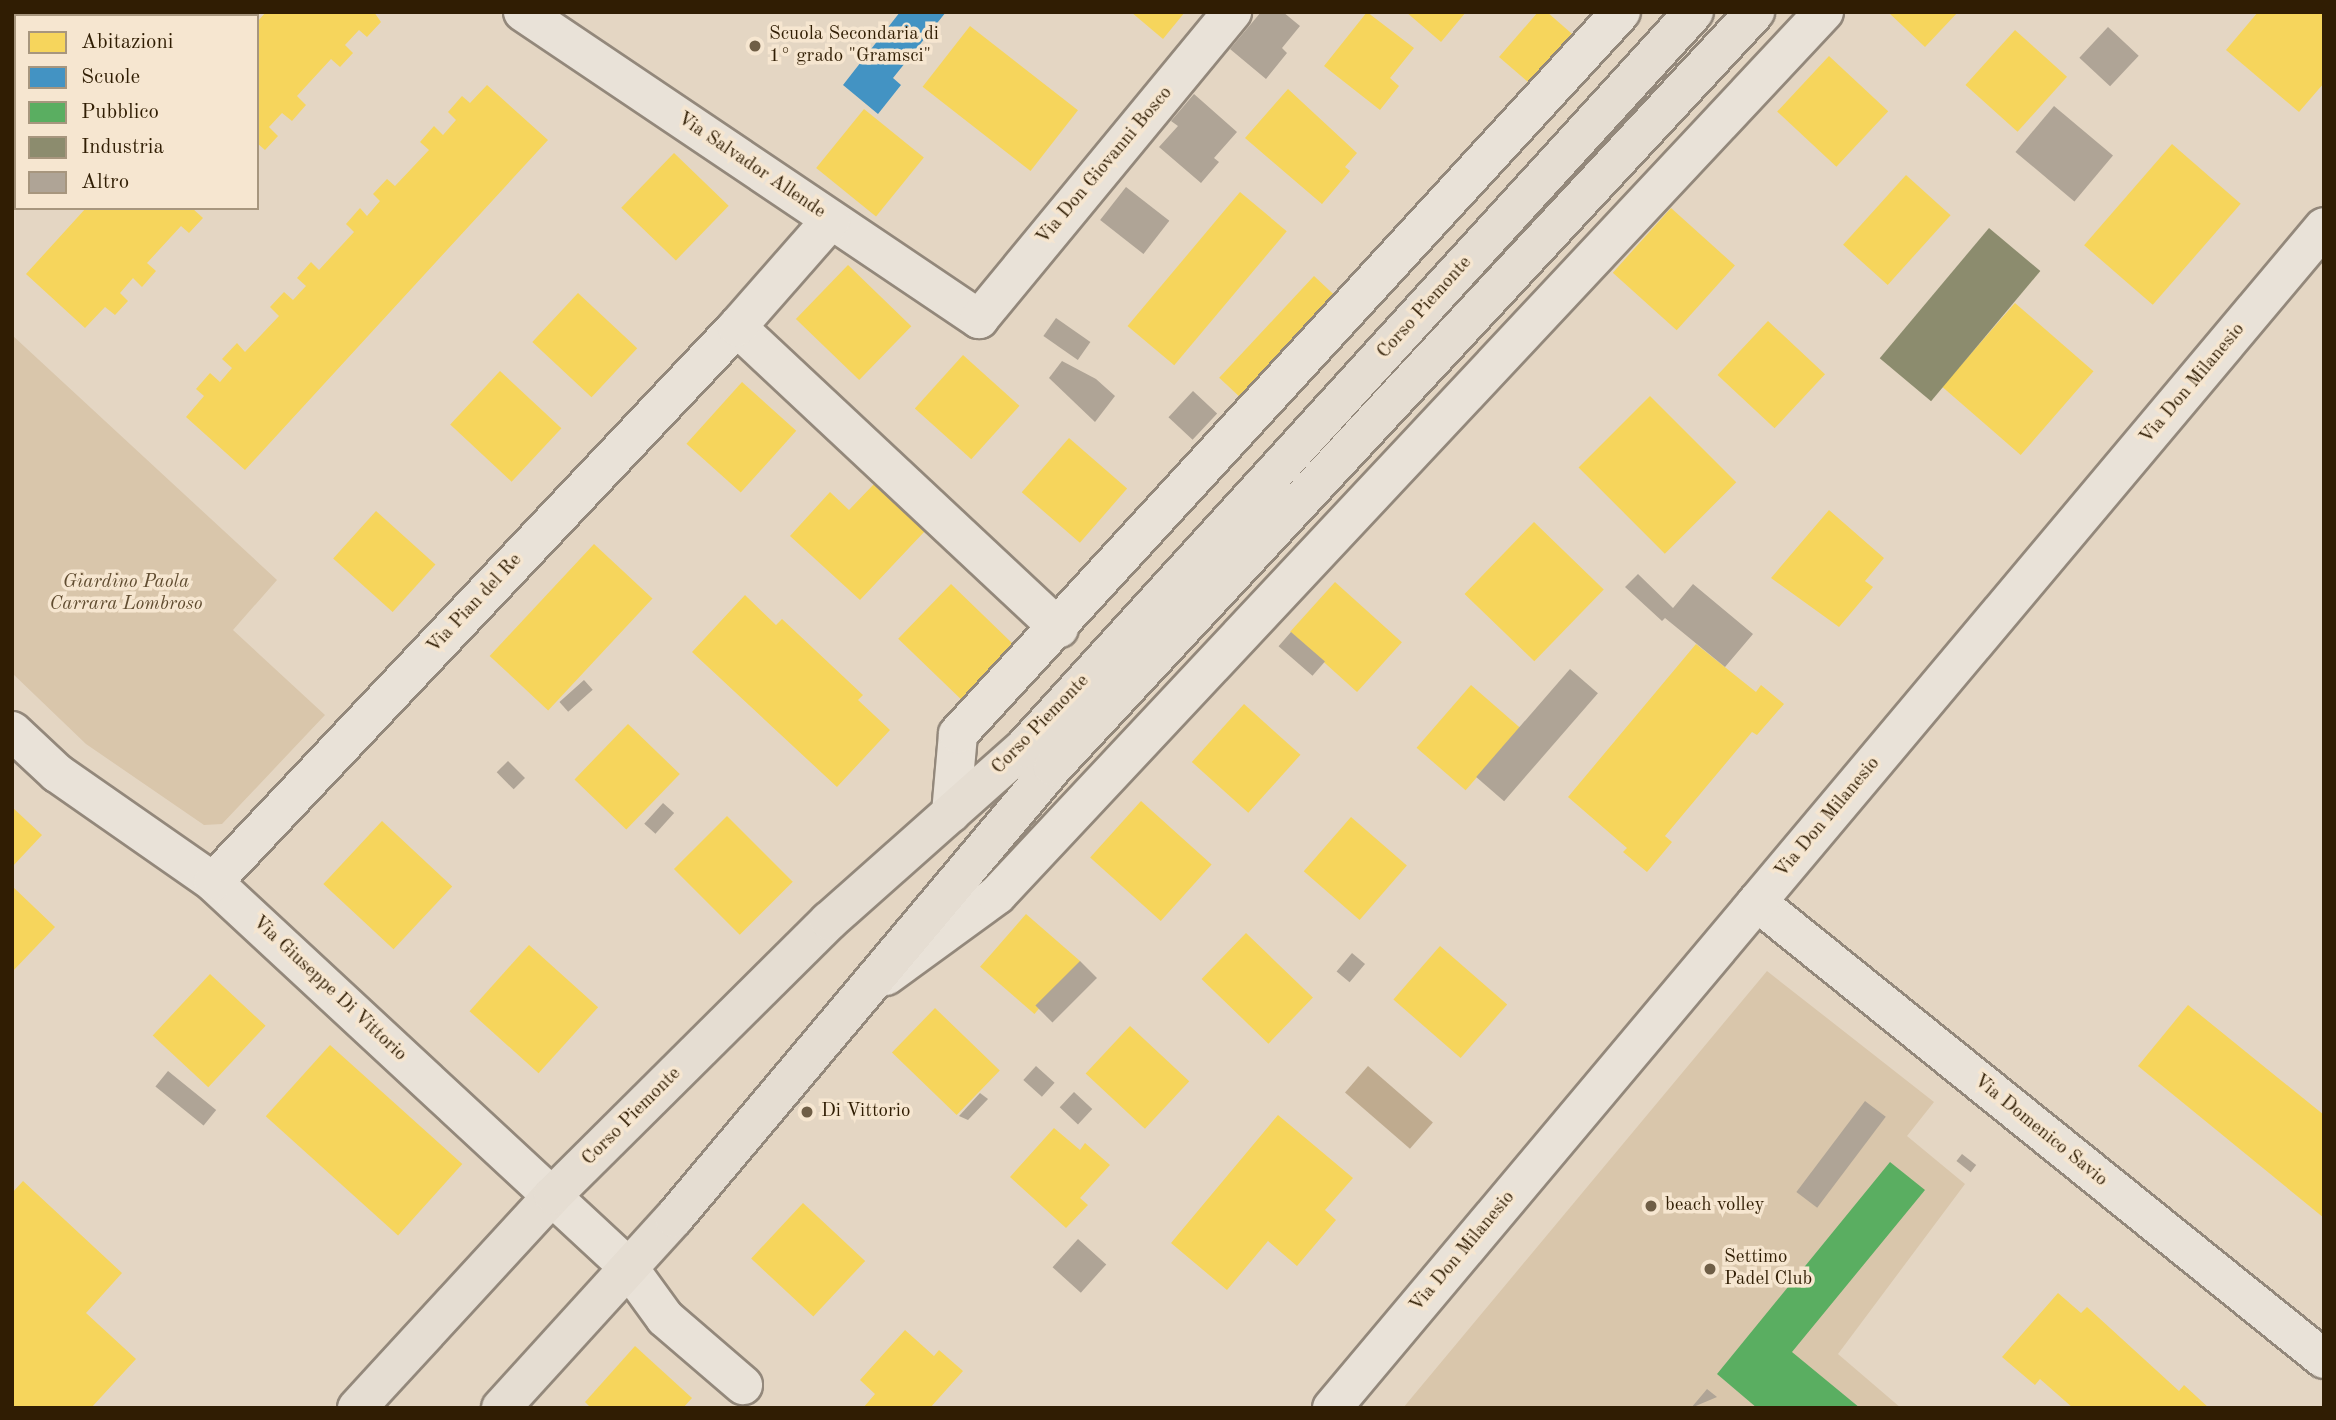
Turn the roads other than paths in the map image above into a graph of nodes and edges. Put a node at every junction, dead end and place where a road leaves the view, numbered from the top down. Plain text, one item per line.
1 (523, 12) edge
2 (1232, 12) edge
3 (1621, 12) edge
4 (1694, 12) edge
5 (1755, 12) edge
6 (1824, 12) edge
7 (831, 220) junction
8 (2324, 227) edge
9 (979, 319) joint
10 (737, 327) junction
11 (1059, 628) junction
12 (12, 731) edge
13 (951, 813) junction
14 (213, 882) junction
15 (1757, 902) junction
16 (862, 994) junction
17 (553, 1195) junction
18 (628, 1267) junction
19 (2324, 1359) edge
20 (743, 1385) dead end
21 (357, 1408) edge
22 (501, 1408) edge
23 (1332, 1408) edge

1 - 7 street, Via Salvador Allende
2 - 9 street, Via Don Giovanni Bosco
3 - 11 street
4 - 13 main road, Corso Piemonte
5 - 16 main road, Corso Piemonte
6 - 16 street, Corso Piemonte
7 - 9 street, Via Salvador Allende
7 - 10 street, Via Pian del Re
8 - 15 street, Via Don Milanesio
10 - 11 street
10 - 14 street, Via Pian del Re
11 - 13 street
12 - 14 street, Via Giuseppe Di Vittorio
13 - 17 main road, Corso Piemonte
14 - 17 street, Via Giuseppe Di Vittorio
15 - 19 street, Via Domenico Savio
15 - 23 street, Via Don Milanesio
16 - 18 main road, Corso Piemonte
17 - 18 street, Via Giuseppe Di Vittorio
17 - 21 main road, Corso Piemonte
18 - 20 street, Via Giuseppe Di Vittorio
18 - 22 main road, Corso Piemonte

